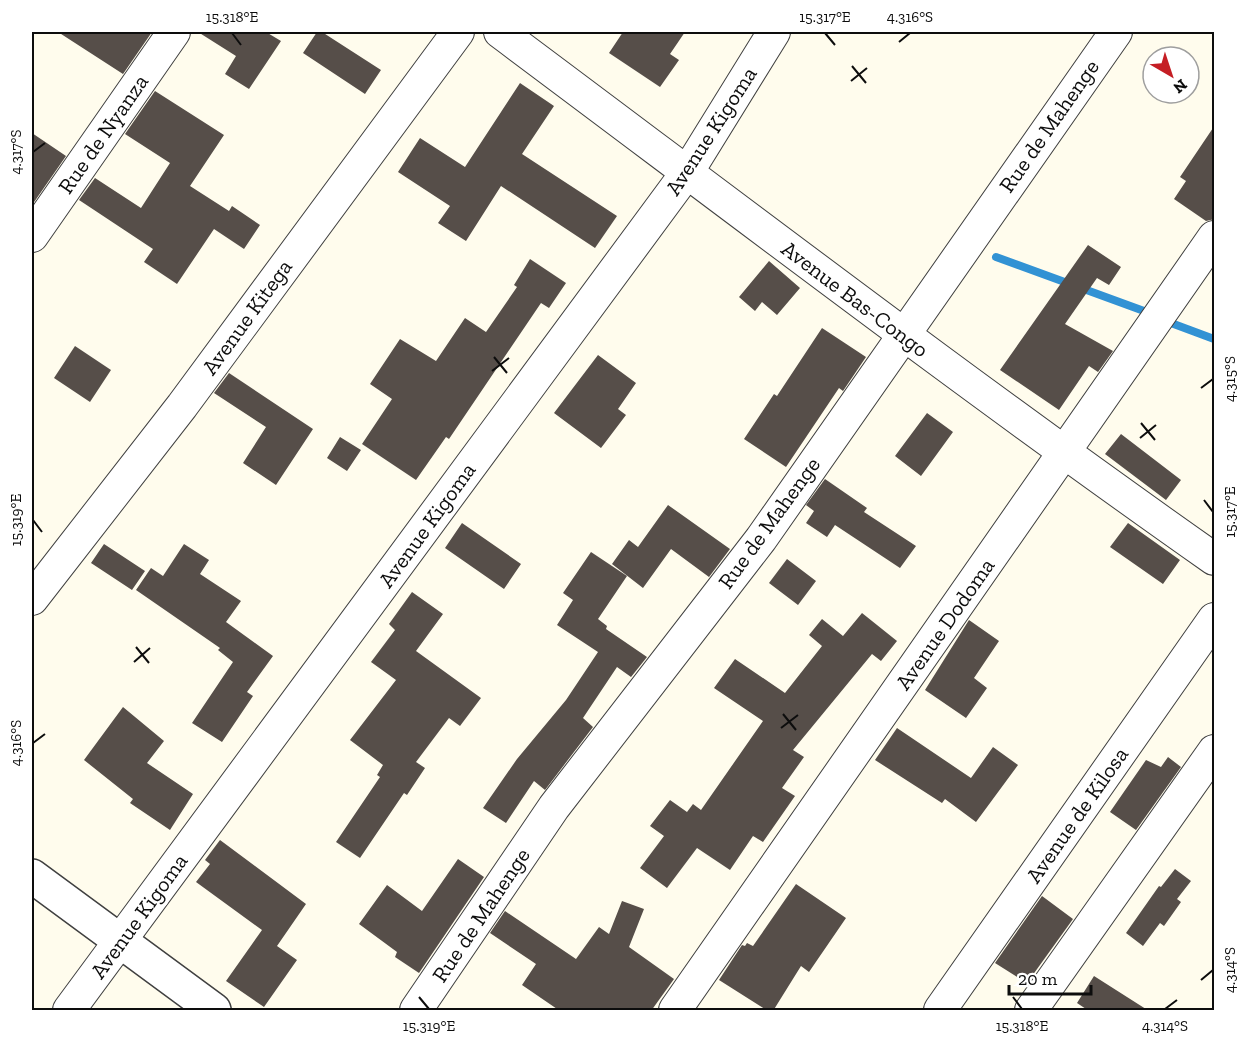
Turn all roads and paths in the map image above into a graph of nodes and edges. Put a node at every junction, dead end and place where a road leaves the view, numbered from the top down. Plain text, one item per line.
1 (174, 32) edge
2 (458, 32) edge
3 (500, 32) edge
4 (774, 32) edge
5 (1116, 32) edge
6 (687, 171) junction
7 (32, 236) edge
8 (1215, 237) edge
9 (902, 334) junction
10 (1064, 454) junction
11 (1215, 559) edge
12 (32, 599) edge
13 (1215, 619) edge
14 (1215, 751) edge
15 (32, 876) edge
16 (121, 940) junction
17 (69, 1011) edge
18 (214, 1011) edge
19 (416, 1011) edge
20 (675, 1011) edge
21 (940, 1011) edge
22 (1032, 1011) edge

1 - 7 street, Rue de Nyanza
2 - 12 street, Avenue Kitega
3 - 6 street, Avenue Bas-Congo
4 - 6 street, Avenue Kigoma
5 - 9 street, Rue de Mahenge
6 - 9 street, Avenue Bas-Congo
6 - 16 street, Avenue Kigoma
8 - 10 street, Avenue Dodoma
9 - 10 street, Avenue Bas-Congo
9 - 19 street, Rue de Mahenge
10 - 11 street, Avenue Bas-Congo
10 - 20 street, Avenue Dodoma
13 - 21 street, Avenue de Kilosa
14 - 22 street
15 - 16 street
16 - 17 street, Avenue Kigoma
16 - 18 street

